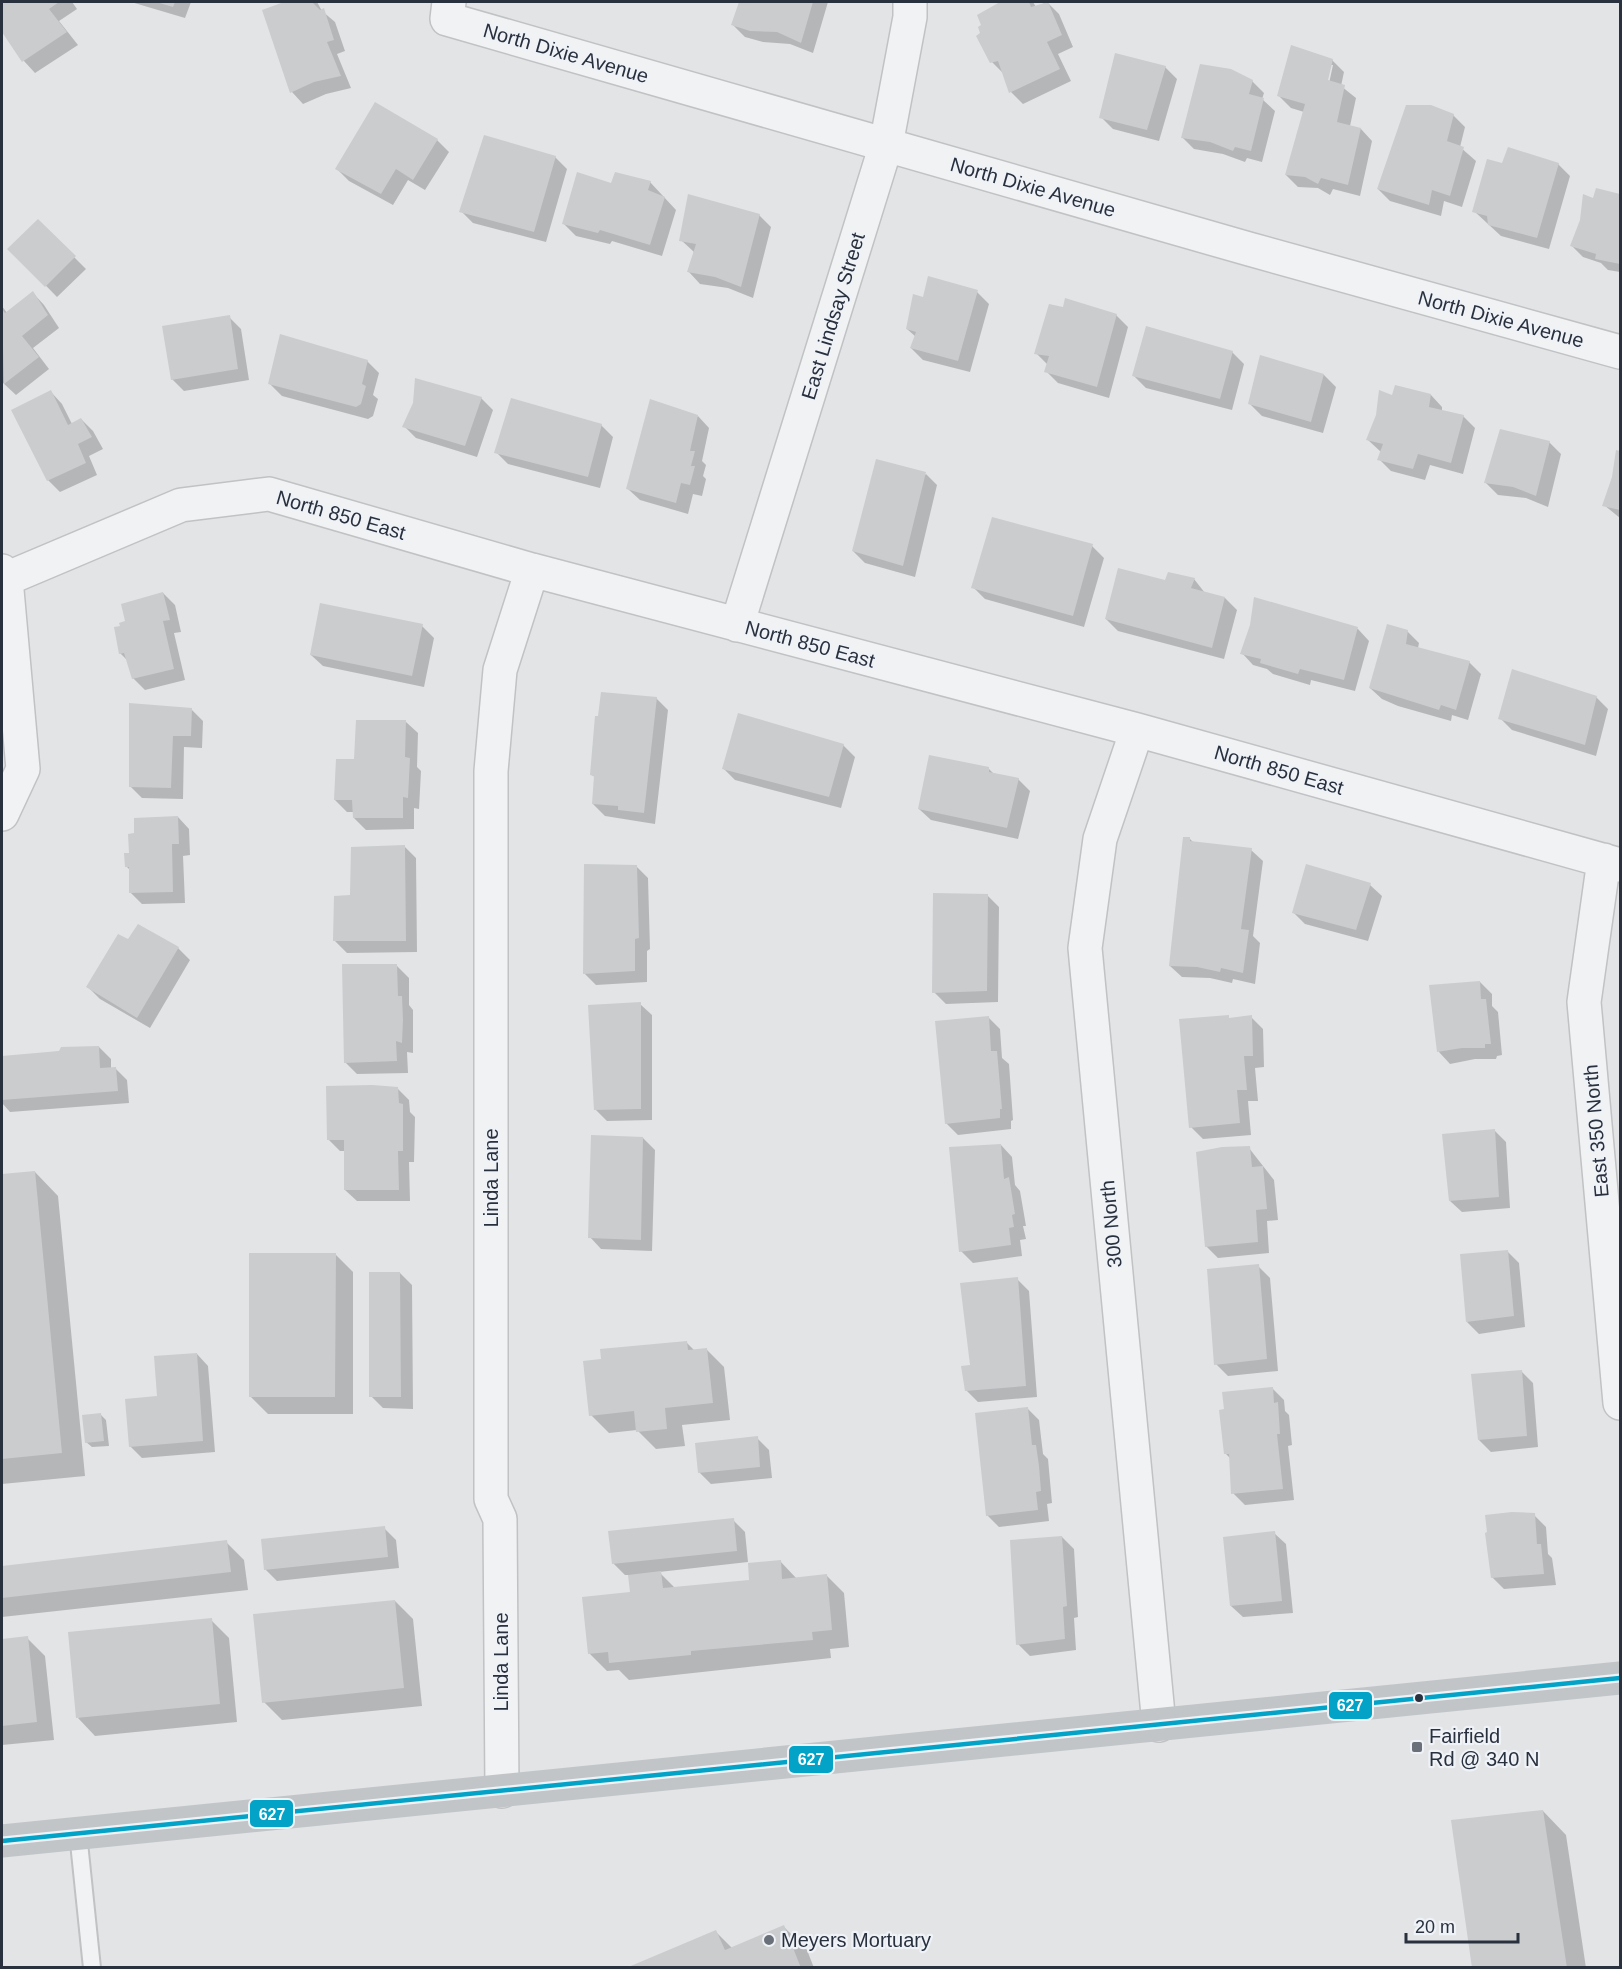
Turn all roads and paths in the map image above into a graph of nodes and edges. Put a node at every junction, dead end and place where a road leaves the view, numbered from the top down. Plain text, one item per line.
1 (910, 2) edge
2 (448, 10) edge
3 (886, 145) junction
4 (1620, 352) edge
5 (532, 570) junction
6 (4, 575) edge
7 (737, 625) junction
8 (1137, 730) junction
9 (2, 814) edge
10 (1612, 862) edge
11 (1620, 1403) edge
12 (1620, 1678) edge
13 (1159, 1725) junction
14 (502, 1791) junction
15 (78, 1833) junction
16 (2, 1840) edge
17 (92, 1968) edge

1 - 3 street, East Lindsay Street
2 - 3 street, North Dixie Avenue
3 - 4 street, North Dixie Avenue
3 - 7 street, East Lindsay Street
5 - 6 street, North 850 East
5 - 7 street, North 850 East
5 - 14 street, Linda Lane
6 - 9 street
7 - 8 street, North 850 East
8 - 10 street, North 850 East
8 - 13 street, 300 North
10 - 11 street, East 350 North
12 - 13 main road
13 - 14 main road
14 - 15 main road
15 - 16 main road
15 - 17 lane

